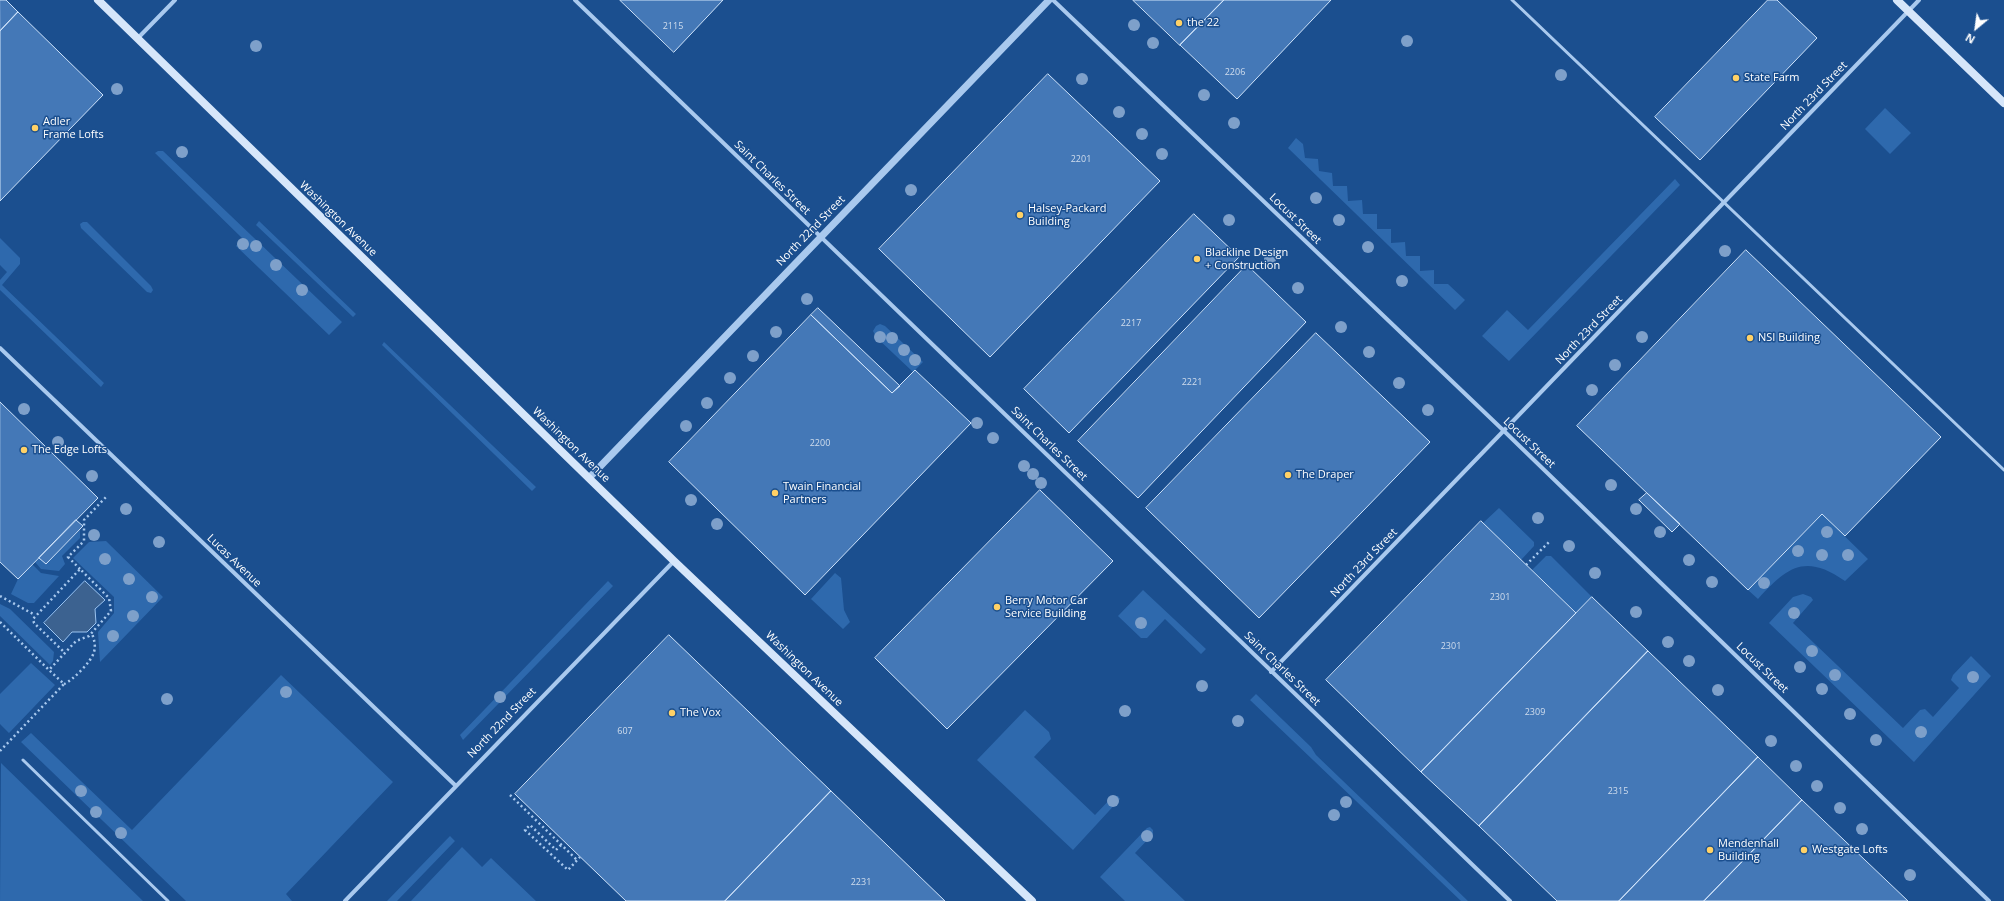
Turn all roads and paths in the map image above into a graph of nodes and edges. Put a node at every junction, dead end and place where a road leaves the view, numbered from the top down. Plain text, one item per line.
1 (98, 0) edge
2 (175, 0) edge
3 (576, 0) edge
4 (1049, 0) edge
5 (1053, 0) edge
6 (1512, 0) edge
7 (1898, 0) edge
8 (1919, 0) edge
9 (1909, 11) junction
10 (138, 38) junction
11 (2004, 103) edge
12 (1724, 202) junction
13 (821, 237) junction
14 (0, 348) edge
15 (1504, 431) junction
16 (2004, 470) edge
17 (589, 478) junction
18 (106, 497) dead end
19 (1549, 542) dead end
20 (674, 561) junction
21 (1526, 565) dead end
22 (80, 569) junction
23 (0, 596) edge
24 (35, 615) junction
25 (0, 622) edge
26 (92, 633) junction
27 (65, 653) junction
28 (49, 670) junction
29 (1271, 672) junction
30 (64, 684) junction
31 (1, 747) edge
32 (0, 751) edge
33 (22, 760) dead end
34 (456, 786) junction
35 (510, 795) dead end
36 (562, 844) junction
37 (580, 857) dead end
38 (578, 860) junction
39 (168, 901) edge
40 (345, 901) edge
41 (1032, 901) edge
42 (1510, 901) edge
43 (1989, 901) edge

1 - 10 main road, Washington Avenue
2 - 10 street
3 - 13 street, Saint Charles Street
4 - 13 street, North 22nd Street
5 - 15 street, Locust Street
6 - 12 lane
7 - 9 main road
8 - 9 street, North 23rd Street
9 - 11 main road
9 - 12 street, North 23rd Street
10 - 17 main road, Washington Avenue
12 - 15 street, North 23rd Street
12 - 16 lane
13 - 17 street, North 22nd Street
13 - 29 street, Saint Charles Street
14 - 34 street, Lucas Avenue
15 - 29 street, North 23rd Street
15 - 43 street, Locust Street
17 - 20 main road, Washington Avenue
18 - 22 path
19 - 21 path
20 - 34 street, North 22nd Street
20 - 41 main road, Washington Avenue
22 - 24 path
22 - 26 path
23 - 24 path
24 - 27 path
25 - 28 path
26 - 27 path
26 - 30 path
27 - 28 path
28 - 30 path
29 - 42 street, Saint Charles Street
30 - 31 path
31 - 32 path
33 - 39 lane
34 - 40 street, North 22nd Street
35 - 36 path
36 - 38 path
36 - 38 path
37 - 38 path

